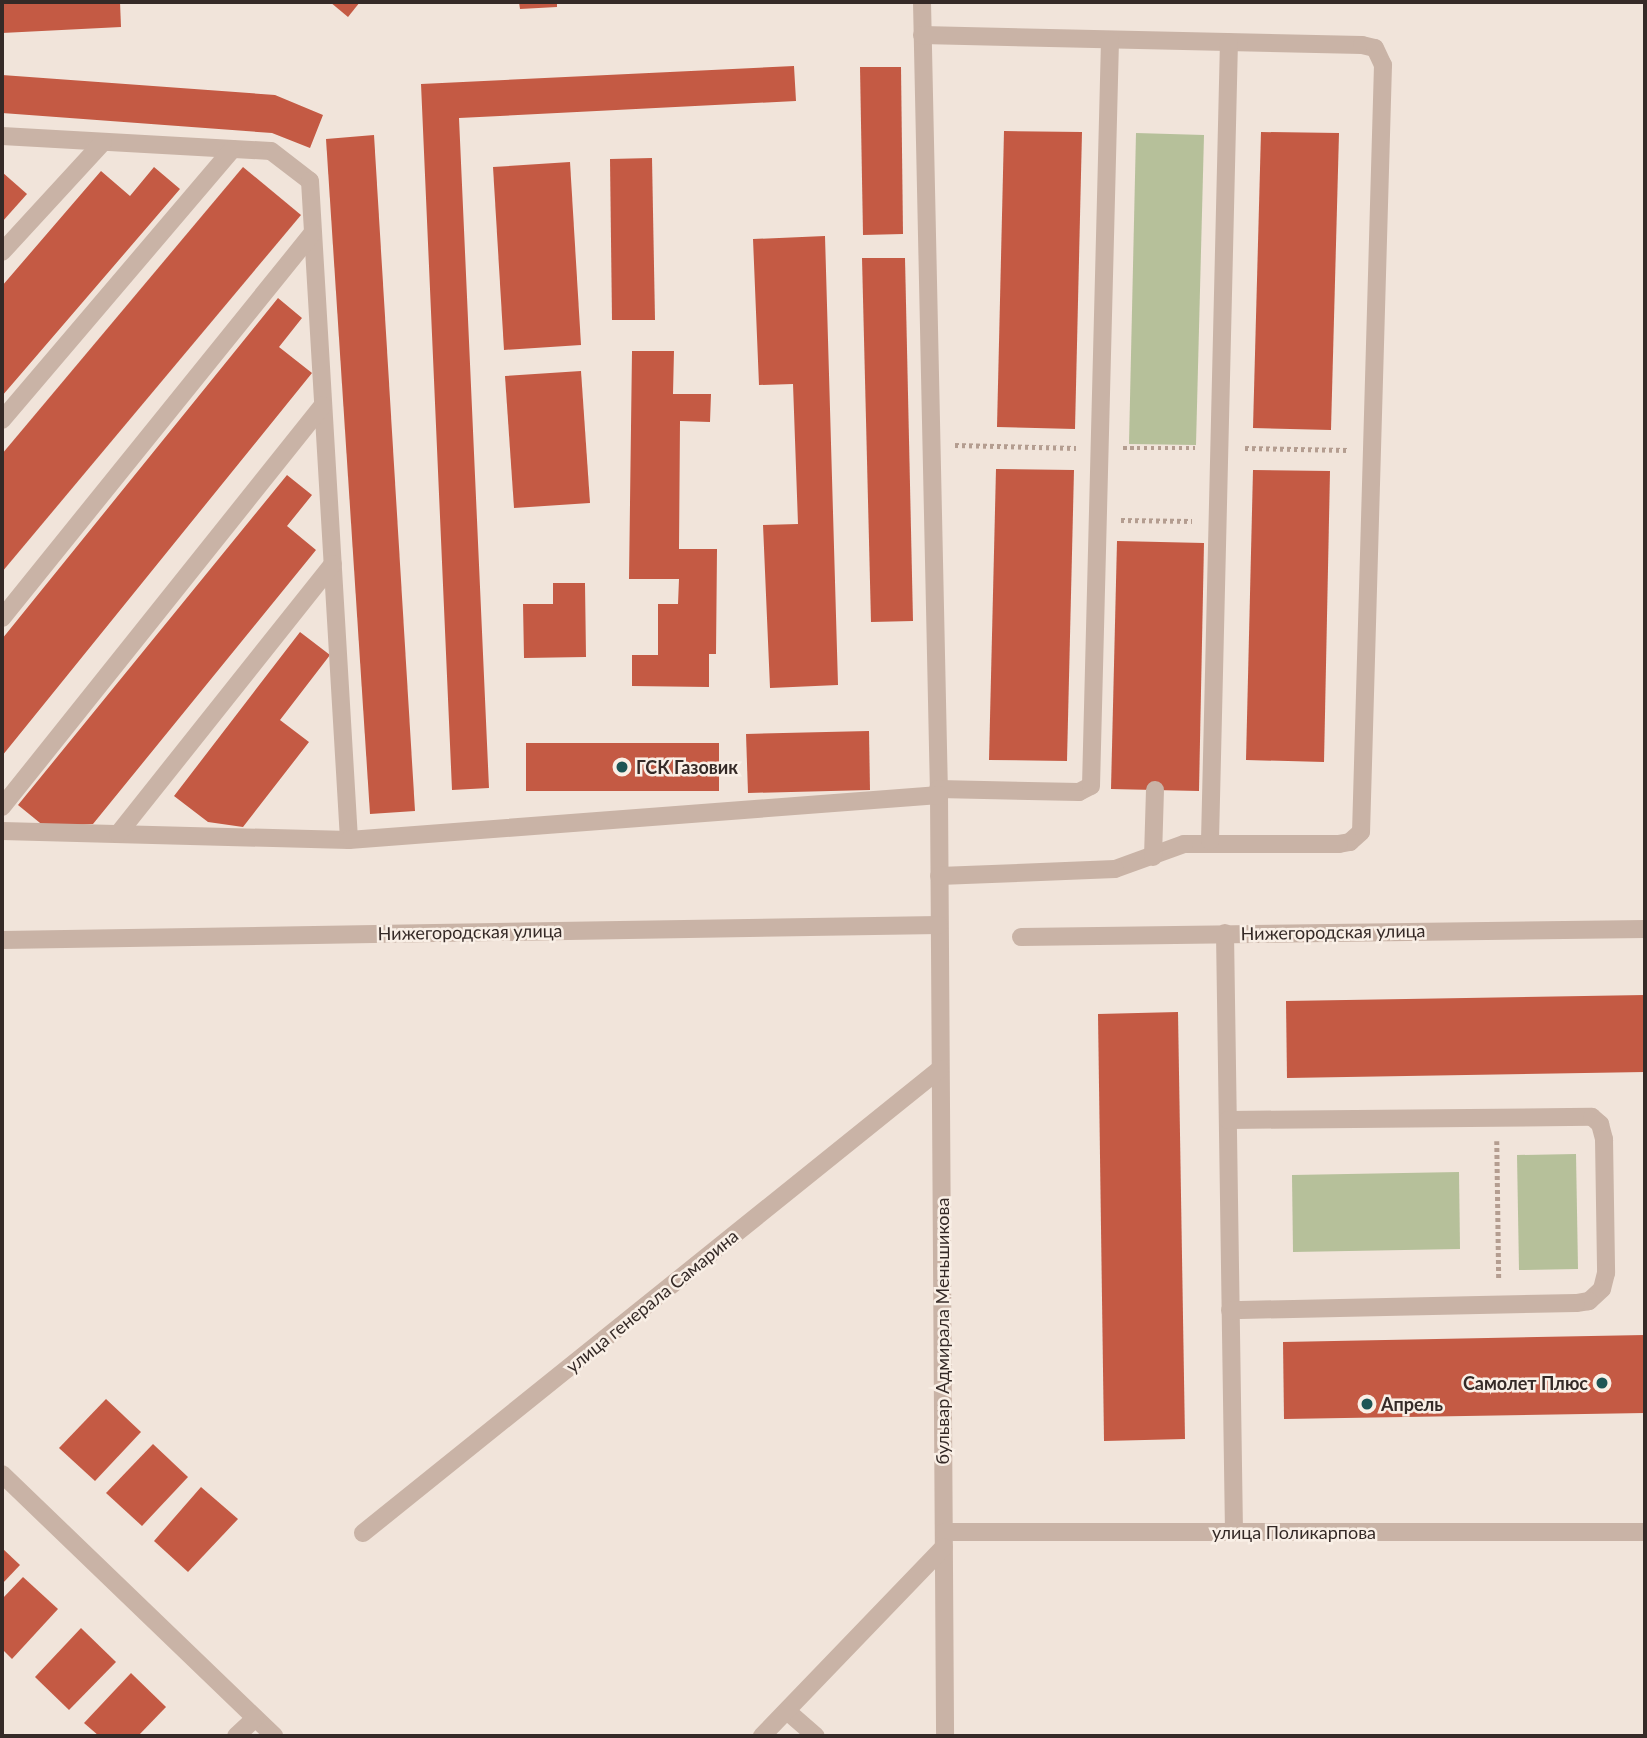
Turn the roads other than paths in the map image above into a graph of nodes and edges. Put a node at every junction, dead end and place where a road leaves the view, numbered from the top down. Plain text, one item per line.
1 (922, 2) edge
2 (922, 36) junction
3 (1110, 40) junction
4 (1229, 42) junction
5 (2, 136) edge
6 (103, 142) junction
7 (233, 149) junction
8 (313, 233) junction
9 (2, 252) edge
10 (323, 405) junction
11 (2, 420) edge
12 (332, 564) junction
13 (2, 618) edge
14 (1155, 790) dead end
15 (939, 792) junction
16 (2, 807) edge
17 (2, 831) edge
18 (118, 834) junction
19 (349, 840) junction
20 (1210, 841) junction
21 (1153, 857) junction
22 (939, 876) junction
23 (939, 925) junction
24 (1645, 929) edge
25 (1225, 933) junction
26 (1021, 937) dead end
27 (2, 940) edge
28 (940, 1069) junction
29 (1228, 1121) junction
30 (1230, 1310) junction
31 (2, 1474) edge
32 (1234, 1532) junction
33 (1645, 1532) edge
34 (363, 1533) dead end
35 (944, 1540) junction
36 (787, 1711) junction
37 (255, 1718) junction
38 (236, 1736) edge
39 (274, 1736) edge
40 (762, 1736) edge
41 (816, 1736) edge
42 (946, 1736) edge

1 - 2 street, бульвар Адмирала Меньшикова
2 - 3 street
2 - 15 street, бульвар Адмирала Меньшикова
3 - 4 street
3 - 15 street
4 - 20 street
4 - 20 street
5 - 6 street
6 - 7 street
6 - 9 street
7 - 8 street
7 - 11 street
8 - 10 street
8 - 13 street
10 - 12 street
10 - 16 street
12 - 18 street
12 - 19 street
14 - 21 street
15 - 19 street
15 - 22 street, бульвар Адмирала Меньшикова
17 - 18 street
18 - 19 street
20 - 21 street
21 - 22 street
22 - 23 street, бульвар Адмирала Меньшикова
23 - 27 street, Нижегородская улица
23 - 28 street, бульвар Адмирала Меньшикова
24 - 25 street, Нижегородская улица
25 - 26 street, Нижегородская улица
25 - 29 street
28 - 34 street, улица генерала Самарина
28 - 35 street, бульвар Адмирала Меньшикова
29 - 30 street
29 - 30 street
30 - 32 street
31 - 37 street
32 - 33 street, улица Поликарпова
32 - 35 street, улица Поликарпова
35 - 36 street
35 - 42 street, бульвар Адмирала Меньшикова
36 - 40 street
36 - 41 street
37 - 38 street
37 - 39 street

